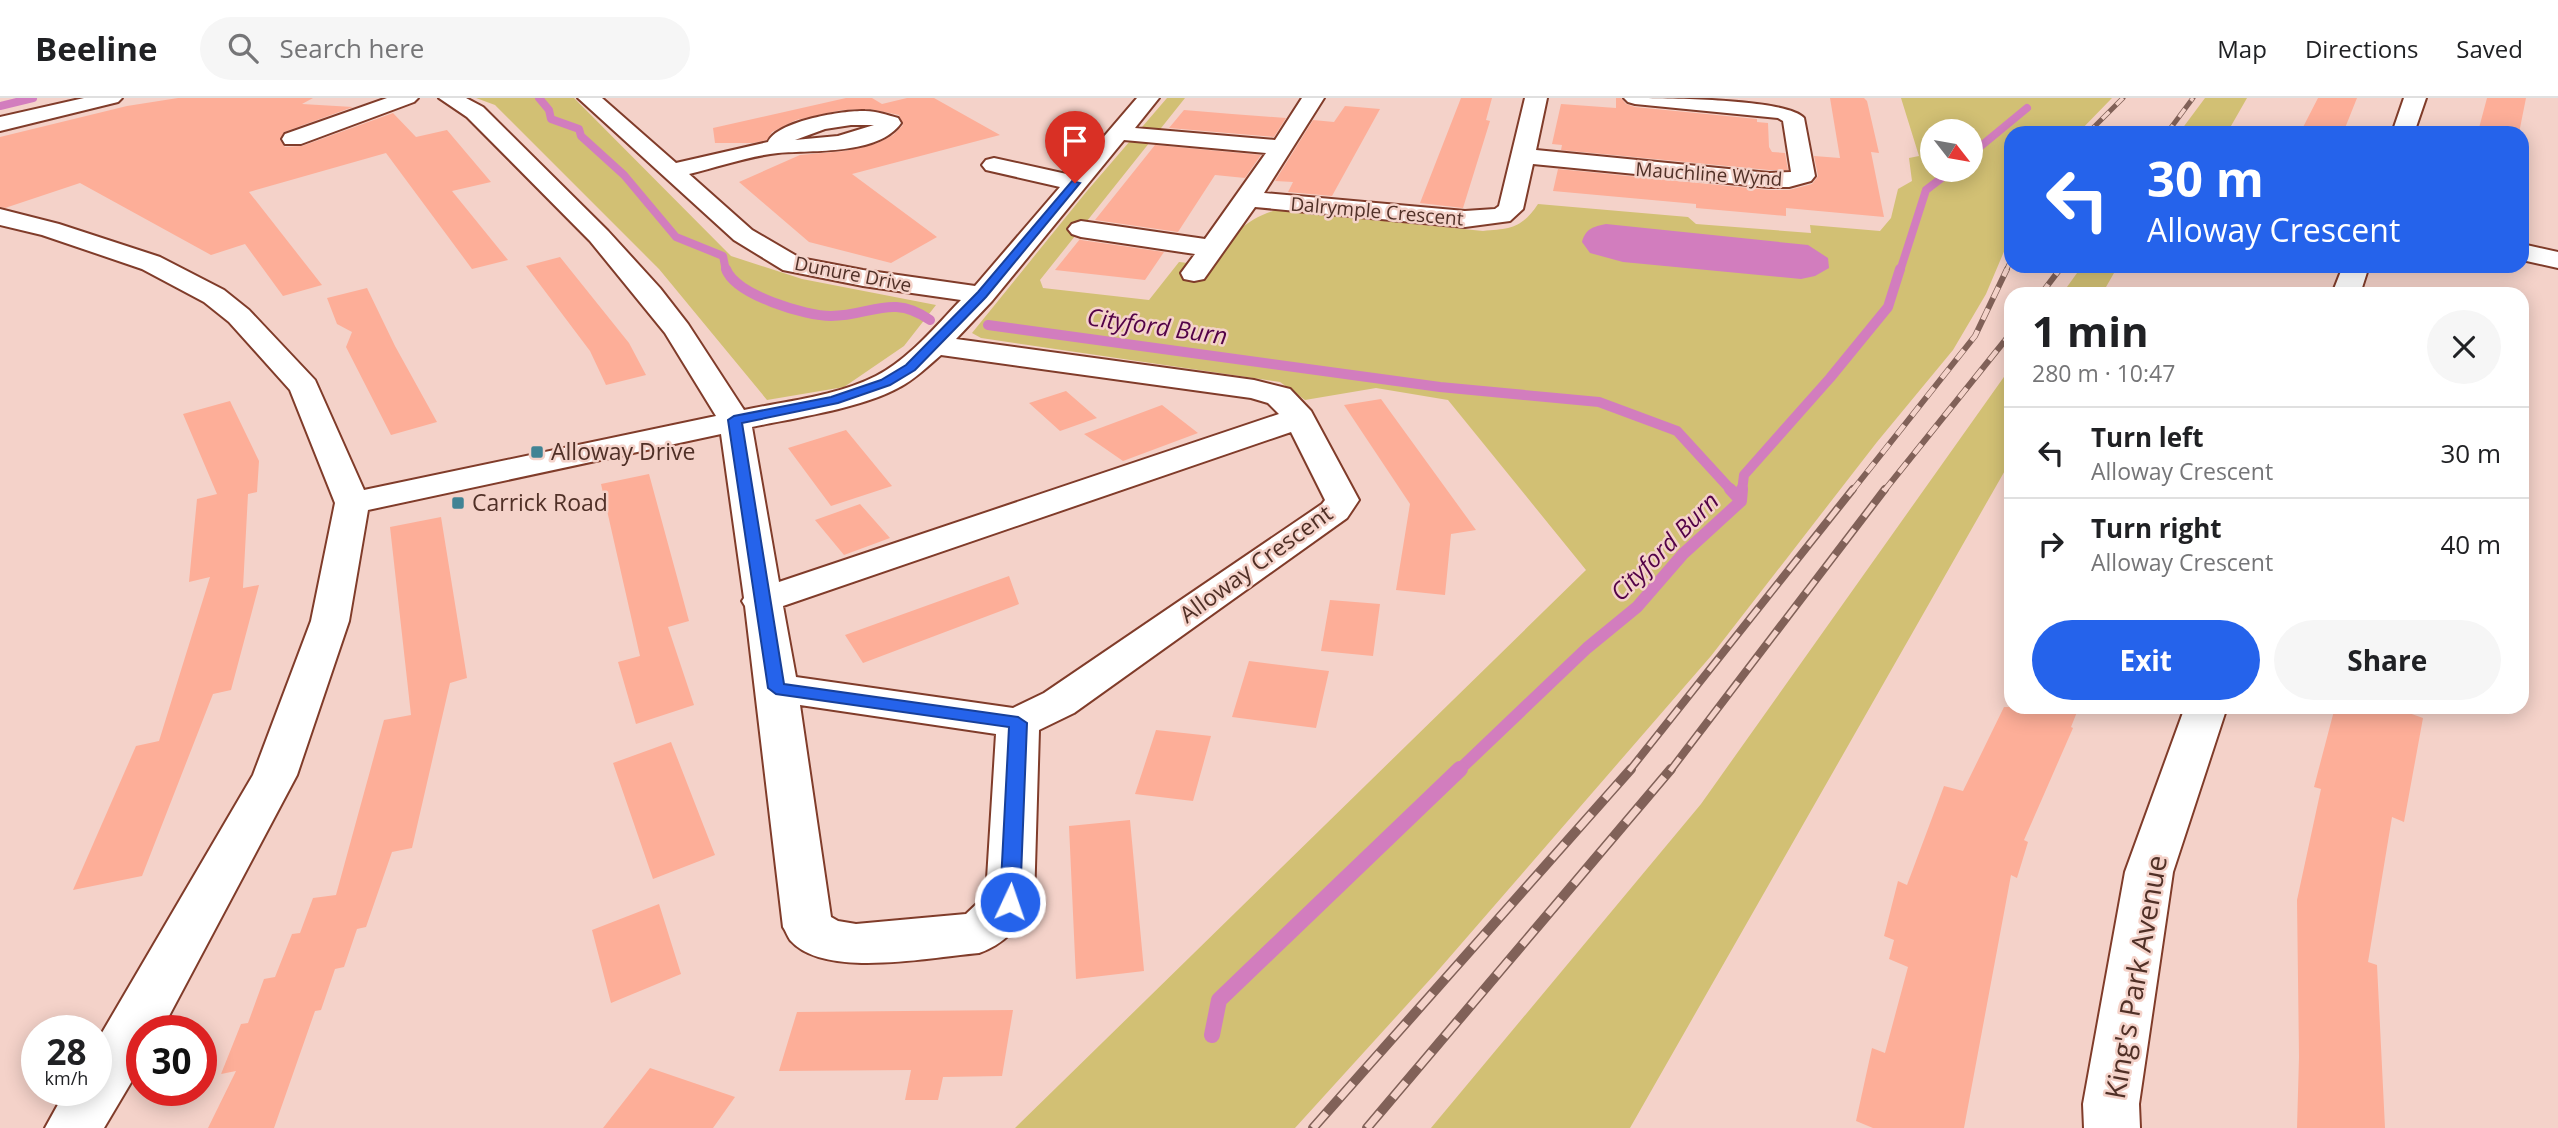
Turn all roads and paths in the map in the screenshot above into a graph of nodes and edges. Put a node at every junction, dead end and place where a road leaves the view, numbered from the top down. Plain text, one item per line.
1 (111, 98) edge
2 (407, 98) edge
3 (450, 98) edge
4 (589, 98) edge
5 (1148, 98) edge
6 (1313, 98) edge
7 (1536, 98) edge
8 (1635, 98) edge
9 (2415, 98) edge
10 (1780, 104) edge
11 (20, 107) edge
12 (0, 124) edge
13 (2405, 126) edge
14 (1117, 133) junction
15 (288, 142) dead end
16 (779, 146) dead end
17 (1281, 147) junction
18 (1522, 156) junction
19 (994, 165) dead end
20 (672, 171) junction
21 (1075, 183) junction
22 (1248, 199) junction
23 (0, 217) edge
24 (1081, 229) dead end
25 (1213, 248) junction
26 (2529, 254) edge
27 (2558, 260) edge
28 (1194, 273) dead end
29 (982, 295) junction
30 (934, 345) junction
31 (1300, 418) junction
32 (734, 420) junction
33 (352, 503) junction
34 (761, 601) junction
35 (776, 688) junction
36 (2204, 714) edge
37 (1018, 723) junction
38 (74, 1128) edge
39 (2112, 1128) edge

1 - 11 street
2 - 15 street
3 - 32 street
4 - 20 street, Dunure Drive
5 - 14 street
6 - 17 street, Dalrymple Crescent
7 - 18 street, Dalrymple Crescent
8 - 10 street, Mauchline Wynd
9 - 13 street
10 - 18 street, Mauchline Wynd
11 - 12 street
14 - 17 street
14 - 21 street
16 - 20 street
17 - 22 street, Dalrymple Crescent
18 - 22 street, Dalrymple Crescent
19 - 21 street
20 - 29 street, Dunure Drive
21 - 29 street
22 - 25 street
23 - 33 street
24 - 25 street
25 - 28 street
26 - 27 street
29 - 30 street
30 - 31 street, Alloway Crescent
30 - 32 street
31 - 34 street
31 - 37 street, Alloway Crescent
32 - 33 street
32 - 34 street
33 - 38 street
34 - 35 street
35 - 37 street
35 - 37 street
36 - 39 street, King's Park Avenue

